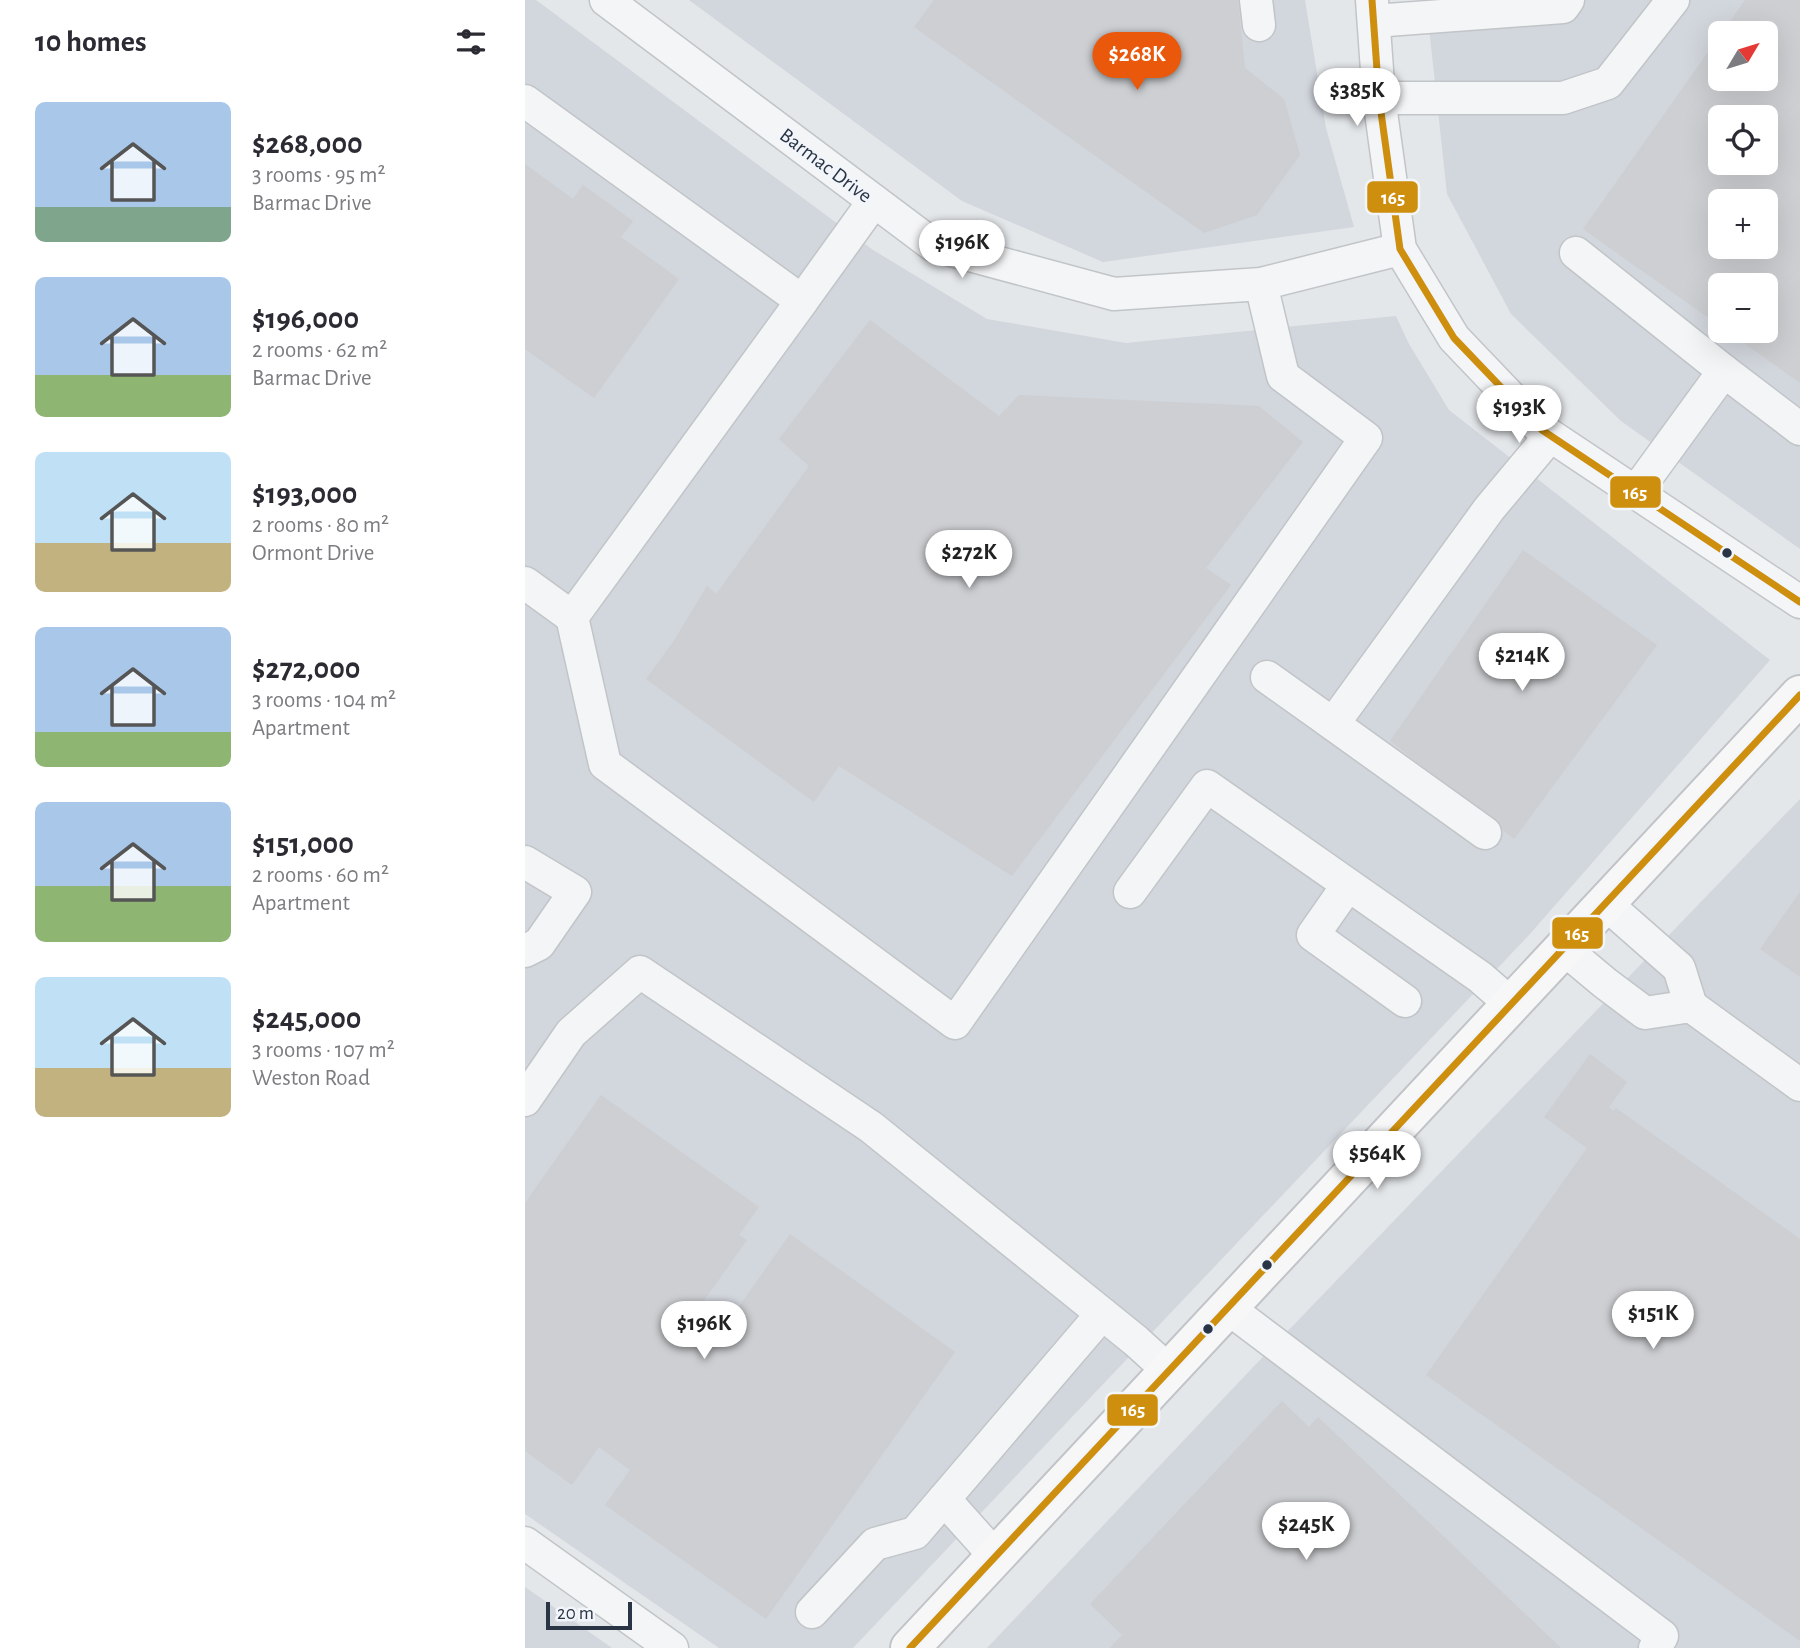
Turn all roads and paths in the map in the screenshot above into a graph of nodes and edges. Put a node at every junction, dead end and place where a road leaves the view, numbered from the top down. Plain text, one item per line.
1 (606, 0) edge
2 (1568, 0) edge
3 (1672, 0) edge
4 (1373, 11) edge
5 (1379, 98) junction
6 (525, 101) edge
7 (874, 201) junction
8 (1400, 249) junction
9 (1576, 253) dead end
10 (1261, 284) junction
11 (802, 301) junction
12 (1724, 371) junction
13 (1800, 429) edge
14 (1550, 436) junction
15 (1635, 493) junction
16 (525, 583) edge
17 (1800, 602) edge
18 (572, 617) junction
19 (1266, 677) dead end
20 (1800, 695) edge
21 (1333, 724) junction
22 (1485, 833) dead end
23 (525, 862) edge
24 (1348, 885) junction
25 (1131, 892) dead end
26 (1605, 903) junction
27 (1563, 948) junction
28 (525, 951) edge
29 (1405, 1001) dead end
30 (1511, 1004) junction
31 (1691, 1006) junction
32 (1800, 1085) edge
33 (525, 1100) edge
34 (1228, 1308) junction
35 (1102, 1314) junction
36 (1169, 1371) junction
37 (944, 1499) junction
38 (525, 1544) edge
39 (996, 1557) junction
40 (813, 1612) dead end
41 (672, 1648) edge
42 (910, 1648) edge
43 (1655, 1648) edge

1 - 7 street, Barmac Drive
2 - 4 street
3 - 5 street
4 - 5 street
5 - 8 street
6 - 11 street
7 - 10 street, Barmac Drive
7 - 11 street
8 - 10 street, Barmac Drive
8 - 14 street
9 - 12 street
10 - 18 street
11 - 18 street
12 - 13 street
12 - 15 street
14 - 15 street
14 - 21 street
15 - 17 street
16 - 18 street
19 - 21 street
20 - 26 main road
21 - 22 street
23 - 28 street
24 - 25 street
24 - 29 street
24 - 30 street
26 - 27 main road
26 - 31 street
27 - 30 main road
27 - 31 street
30 - 34 main road
31 - 32 street
33 - 35 street
34 - 36 main road
34 - 43 street
35 - 36 street
35 - 37 street
36 - 39 main road
37 - 39 street
37 - 40 street
38 - 41 street
39 - 42 main road

